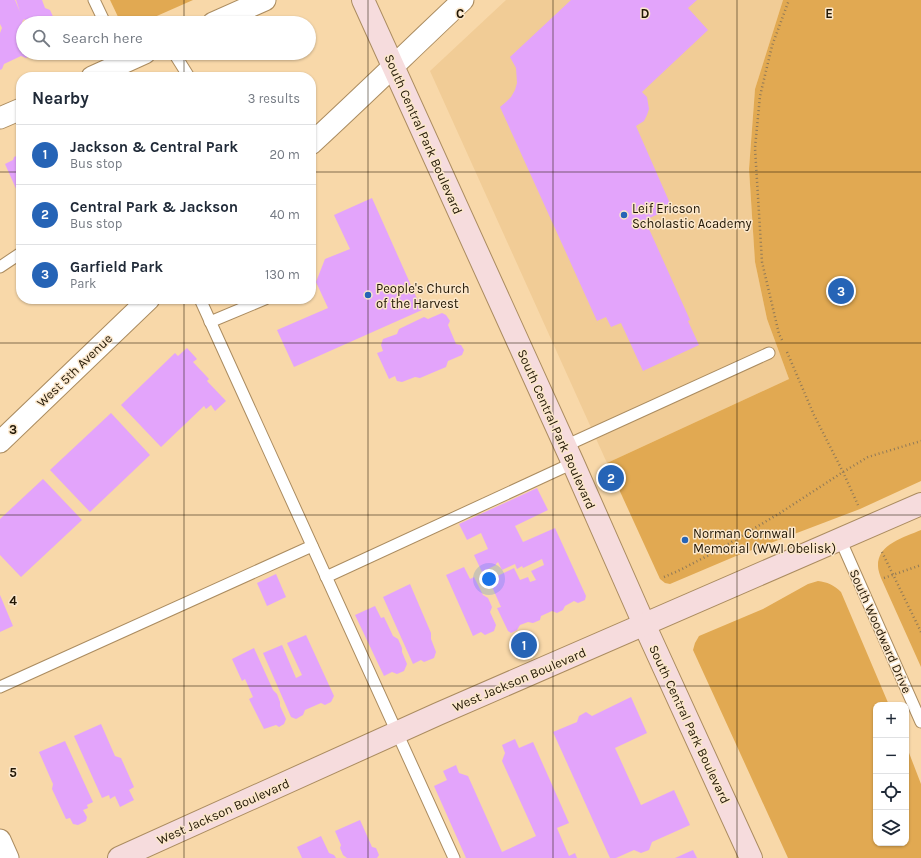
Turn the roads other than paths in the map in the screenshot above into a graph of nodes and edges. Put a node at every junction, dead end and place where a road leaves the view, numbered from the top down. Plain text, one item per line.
1 (94, 0) edge
2 (265, 0) edge
3 (363, 0) edge
4 (463, 0) edge
5 (102, 16) edge
6 (229, 16) edge
7 (118, 60) edge
8 (178, 60) edge
9 (393, 66) junction
10 (100, 72) edge
11 (186, 72) edge
12 (16, 111) edge
13 (0, 118) edge
14 (316, 139) edge
15 (16, 256) edge
16 (0, 267) edge
17 (144, 304) edge
18 (202, 304) edge
19 (252, 304) edge
20 (210, 322) junction
21 (769, 353) dead end
22 (0, 442) edge
23 (569, 454) junction
24 (921, 504) edge
25 (840, 539) junction
26 (312, 546) junction
27 (326, 577) junction
28 (644, 624) junction
29 (0, 687) edge
30 (921, 722) edge
31 (397, 733) junction
32 (0, 840) edge
33 (8, 858) edge
34 (119, 858) edge
35 (454, 858) edge
36 (752, 858) edge

1 - 5 lane
2 - 6 street
3 - 9 street, South Central Park Boulevard
4 - 9 street
7 - 10 street
8 - 11 lane
9 - 14 street
9 - 23 street, South Central Park Boulevard
12 - 13 street
15 - 16 lane
17 - 22 street, West 5th Avenue
18 - 20 lane
19 - 20 lane
20 - 26 lane
21 - 23 lane
23 - 27 lane
23 - 28 street, South Central Park Boulevard
24 - 25 street, West Jackson Boulevard
25 - 28 street, West Jackson Boulevard
25 - 30 lane, South Woodward Drive
26 - 27 lane
26 - 29 lane
27 - 31 lane
28 - 31 street, West Jackson Boulevard
28 - 36 street, South Central Park Boulevard
31 - 34 street, West Jackson Boulevard
31 - 35 lane
32 - 33 street

